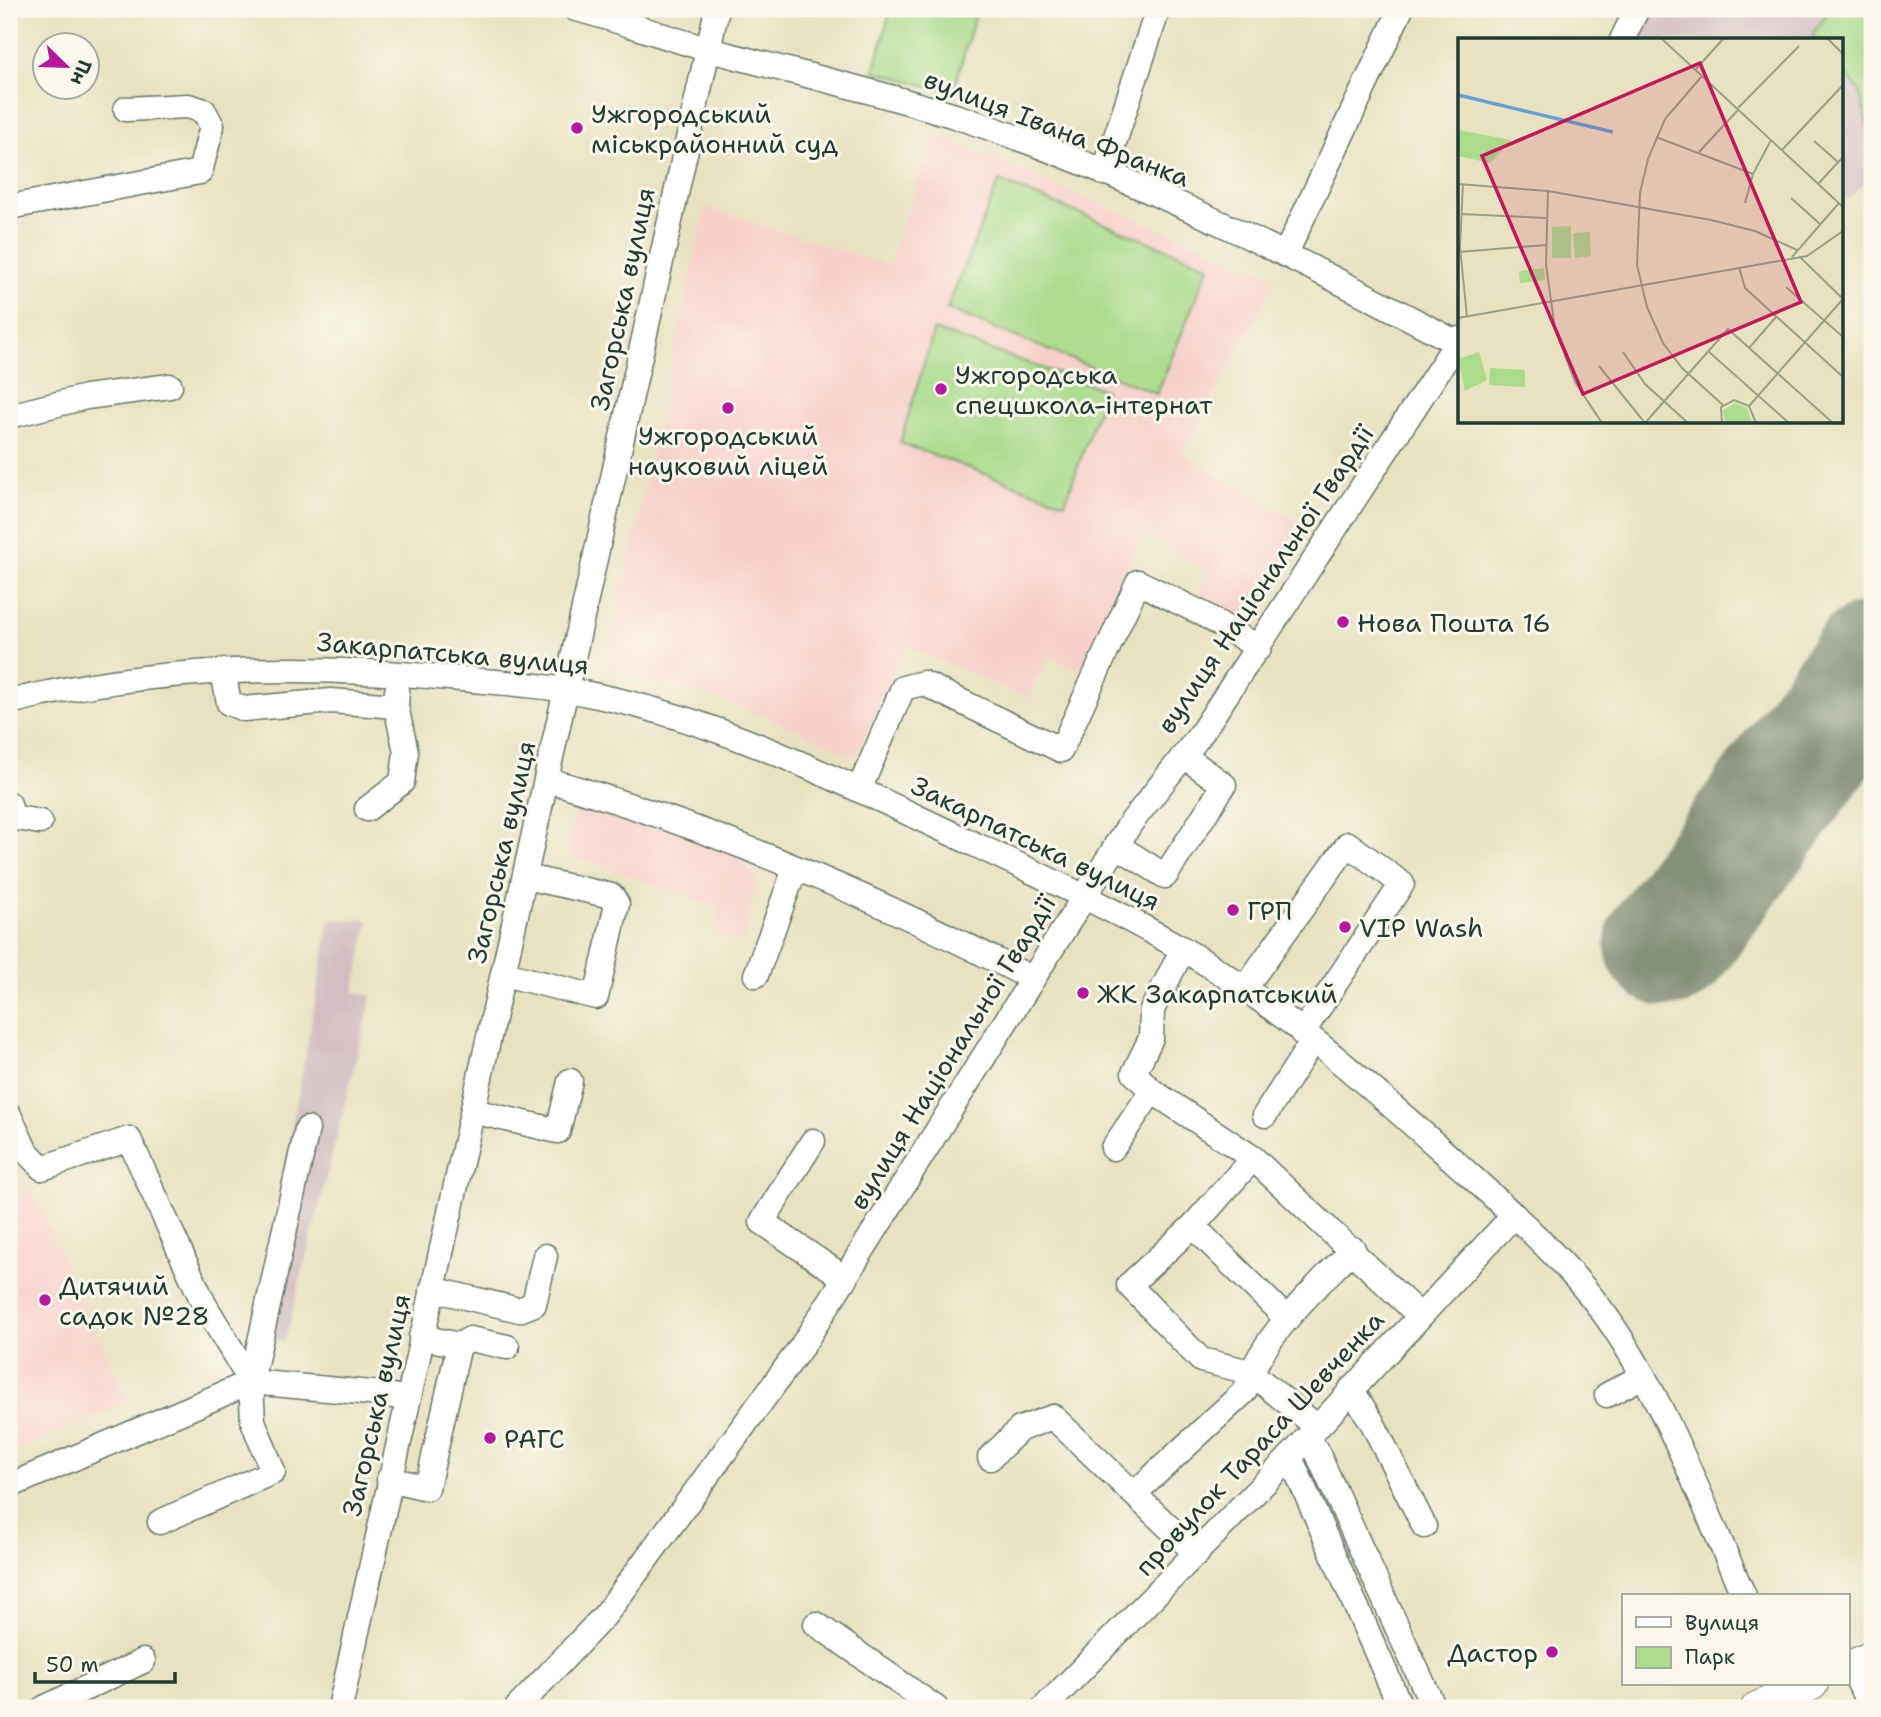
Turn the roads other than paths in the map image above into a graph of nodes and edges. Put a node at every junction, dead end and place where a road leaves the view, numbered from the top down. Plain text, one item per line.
1 (579, 9) edge
2 (717, 9) edge
3 (1157, 9) edge
4 (1401, 9) edge
5 (1637, 9) edge
6 (1623, 38) edge
7 (707, 49) junction
8 (126, 108) dead end
9 (1104, 173) junction
10 (9, 207) edge
11 (1286, 253) junction
12 (1458, 341) edge
13 (170, 386) dead end
14 (9, 416) edge
15 (1259, 648) junction
16 (223, 671) junction
17 (400, 673) junction
18 (568, 690) junction
19 (9, 702) edge
20 (396, 706) junction
21 (1184, 756) junction
22 (548, 780) junction
23 (859, 790) junction
24 (9, 804) edge
25 (367, 809) dead end
26 (40, 822) dead end
27 (1116, 845) junction
28 (795, 869) junction
29 (526, 877) junction
30 (1084, 896) junction
31 (1183, 949) junction
32 (504, 974) junction
33 (756, 975) dead end
34 (1031, 978) junction
35 (1244, 989) junction
36 (1307, 1037) junction
37 (570, 1082) dead end
38 (1152, 1091) junction
39 (473, 1111) junction
40 (9, 1115) edge
41 (1265, 1115) dead end
42 (307, 1129) dead end
43 (813, 1141) dead end
44 (1113, 1148) dead end
45 (17, 1154) edge
46 (1253, 1158) junction
47 (1514, 1215) junction
48 (1193, 1226) junction
49 (1353, 1249) junction
50 (545, 1256) dead end
51 (846, 1279) junction
52 (432, 1289) junction
53 (1420, 1316) junction
54 (1287, 1319) junction
55 (422, 1337) junction
56 (459, 1345) junction
57 (507, 1347) dead end
58 (1250, 1372) junction
59 (1643, 1376) junction
60 (251, 1382) junction
61 (1351, 1389) junction
62 (1607, 1395) dead end
63 (408, 1399) junction
64 (1304, 1441) junction
65 (990, 1458) dead end
66 (389, 1479) junction
67 (9, 1486) edge
68 (1135, 1493) junction
69 (160, 1522) dead end
70 (1424, 1527) dead end
71 (1197, 1554) junction
72 (1743, 1594) edge
73 (816, 1624) dead end
74 (143, 1661) dead end
75 (1857, 1664) edge
76 (1795, 1687) edge
77 (44, 1708) edge
78 (340, 1708) edge
79 (517, 1708) edge
80 (936, 1708) edge
81 (1044, 1708) edge
82 (1401, 1708) edge
83 (1434, 1708) edge
84 (1757, 1708) edge
85 (1871, 1708) edge

1 - 7 street, вулиця Івана Франка
2 - 7 street, Загорська вулиця
3 - 9 street
4 - 11 street
5 - 6 street
7 - 9 street, вулиця Івана Франка
7 - 18 street, Загорська вулиця
8 - 10 street
9 - 11 street, вулиця Івана Франка
11 - 12 street, вулиця Івана Франка
12 - 15 street, вулиця Національної Гвардії
13 - 14 street
15 - 21 street, вулиця Національної Гвардії
15 - 23 street
16 - 17 street, Закарпатська вулиця
16 - 19 street, Закарпатська вулиця
16 - 20 street
17 - 18 street, Закарпатська вулиця
17 - 20 street
18 - 22 street, Загорська вулиця
18 - 23 street, Закарпатська вулиця
20 - 25 street
21 - 27 street, вулиця Національної Гвардії
21 - 27 street
22 - 28 street
22 - 29 street, Загорська вулиця
23 - 30 street, Закарпатська вулиця
24 - 26 street
27 - 30 street, вулиця Національної Гвардії
28 - 33 street
28 - 34 street
29 - 32 street, Загорська вулиця
29 - 32 street
30 - 31 street, Закарпатська вулиця
30 - 34 street, вулиця Національної Гвардії
31 - 35 street, Закарпатська вулиця
31 - 38 street
32 - 39 street, Загорська вулиця
34 - 51 street, вулиця Національної Гвардії
35 - 36 street, Закарпатська вулиця
35 - 36 street
36 - 41 street
36 - 47 street, Закарпатська вулиця
37 - 39 street
38 - 44 street
38 - 46 street
39 - 52 street, Загорська вулиця
40 - 45 street
42 - 60 street
43 - 51 street
45 - 60 street
46 - 48 street
46 - 49 street
47 - 53 street, провулок Тараса Шевченка
47 - 59 street, Закарпатська вулиця
48 - 54 street
48 - 58 street
49 - 53 street
49 - 54 street
50 - 52 street
51 - 79 street, вулиця Національної Гвардії
52 - 55 street, Загорська вулиця
53 - 61 street, провулок Тараса Шевченка
54 - 58 street
55 - 56 street
55 - 63 street, Загорська вулиця
56 - 57 street
56 - 66 street
58 - 64 street
58 - 68 street
59 - 62 street
59 - 72 street, Закарпатська вулиця
60 - 63 street
60 - 67 street
60 - 69 street
61 - 64 street, провулок Тараса Шевченка
61 - 70 street
63 - 66 street, Загорська вулиця
64 - 71 street, провулок Тараса Шевченка
64 - 82 street
64 - 83 street
65 - 68 street
66 - 78 street, Загорська вулиця
68 - 71 street
71 - 81 street, провулок Тараса Шевченка
73 - 80 street
74 - 77 street
75 - 85 street
76 - 84 main road

